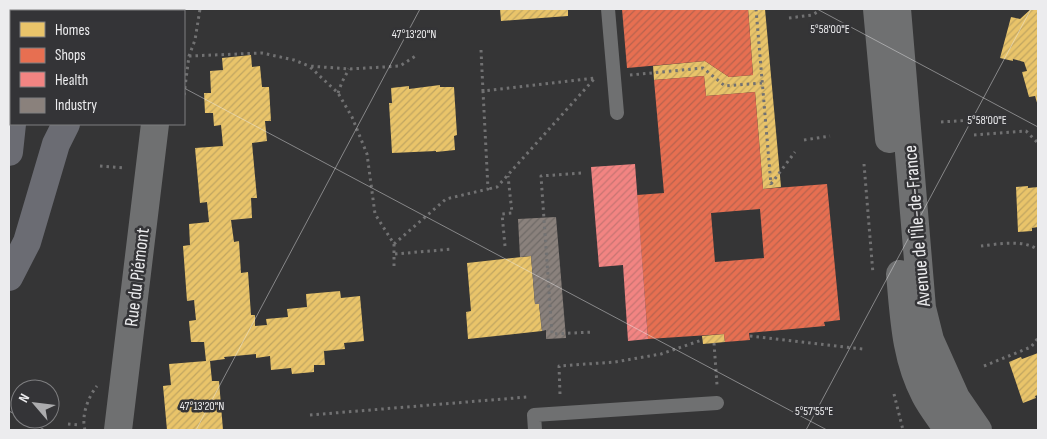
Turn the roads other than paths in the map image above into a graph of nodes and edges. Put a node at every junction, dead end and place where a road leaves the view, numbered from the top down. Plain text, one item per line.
1 (608, 9) edge
2 (877, 9) edge
3 (897, 9) edge
4 (617, 113) dead end
5 (12, 125) edge
6 (66, 125) edge
7 (156, 125) edge
8 (9, 152) edge
9 (9, 277) edge
10 (717, 402) dead end
11 (118, 430) edge
12 (535, 430) edge
13 (948, 430) edge
14 (978, 430) edge

1 - 4 lane
2 - 13 street, Avenue de l'Île-de-France
3 - 14 street, Avenue de l'Île-de-France
5 - 8 main road
6 - 9 main road
7 - 11 street, Rue du Piémont
10 - 12 lane

